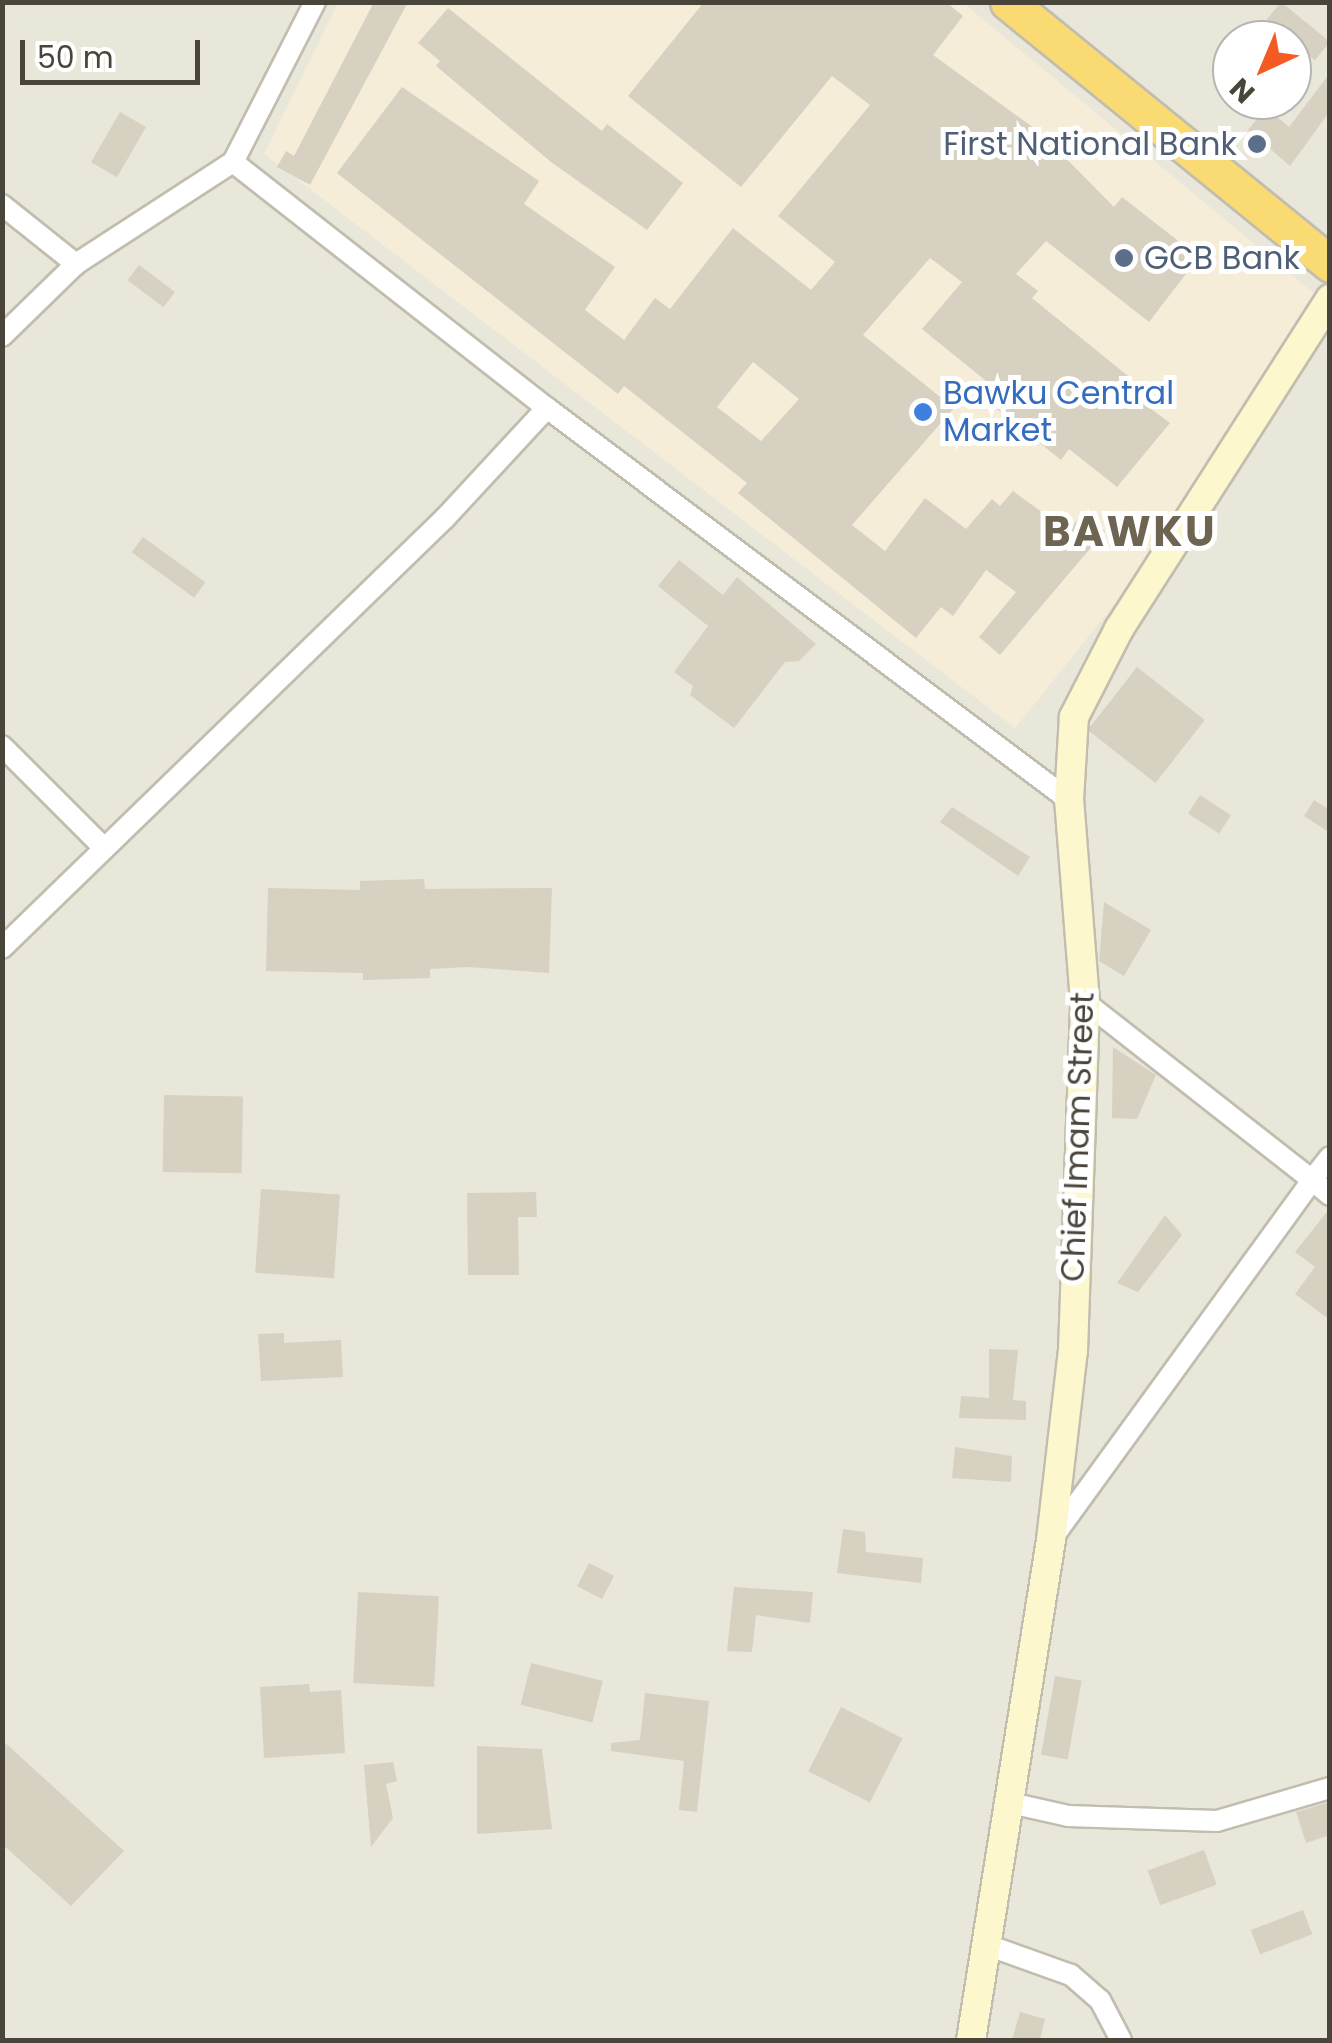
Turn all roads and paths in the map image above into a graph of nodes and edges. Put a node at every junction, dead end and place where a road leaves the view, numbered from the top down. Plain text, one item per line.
1 (315, 2) edge
2 (1008, 2) edge
3 (233, 162) junction
4 (2, 206) edge
5 (76, 264) junction
6 (1330, 264) edge
7 (1330, 300) edge
8 (2, 336) edge
9 (547, 408) junction
10 (2, 746) edge
11 (1069, 800) junction
12 (103, 847) junction
13 (2, 948) edge
14 (1085, 1002) junction
15 (1330, 1156) edge
16 (1312, 1180) junction
17 (1330, 1195) edge
18 (1051, 1540) junction
19 (1330, 1788) edge
20 (1006, 1802) junction
21 (987, 1945) junction
22 (970, 2040) edge
23 (1121, 2040) edge

1 - 3 street
2 - 6 highway
3 - 5 street
3 - 9 street
4 - 5 street
5 - 8 street
7 - 11 street, Chief Imam Street
9 - 11 street
9 - 12 street
10 - 12 street
11 - 14 street, Chief Imam Street
12 - 13 street
14 - 16 street
14 - 18 street, Chief Imam Street
15 - 16 street
16 - 17 street
16 - 18 street
18 - 20 street, Chief Imam Street
19 - 20 street
20 - 21 street, Chief Imam Street
21 - 22 street, Chief Imam Street
21 - 23 street

